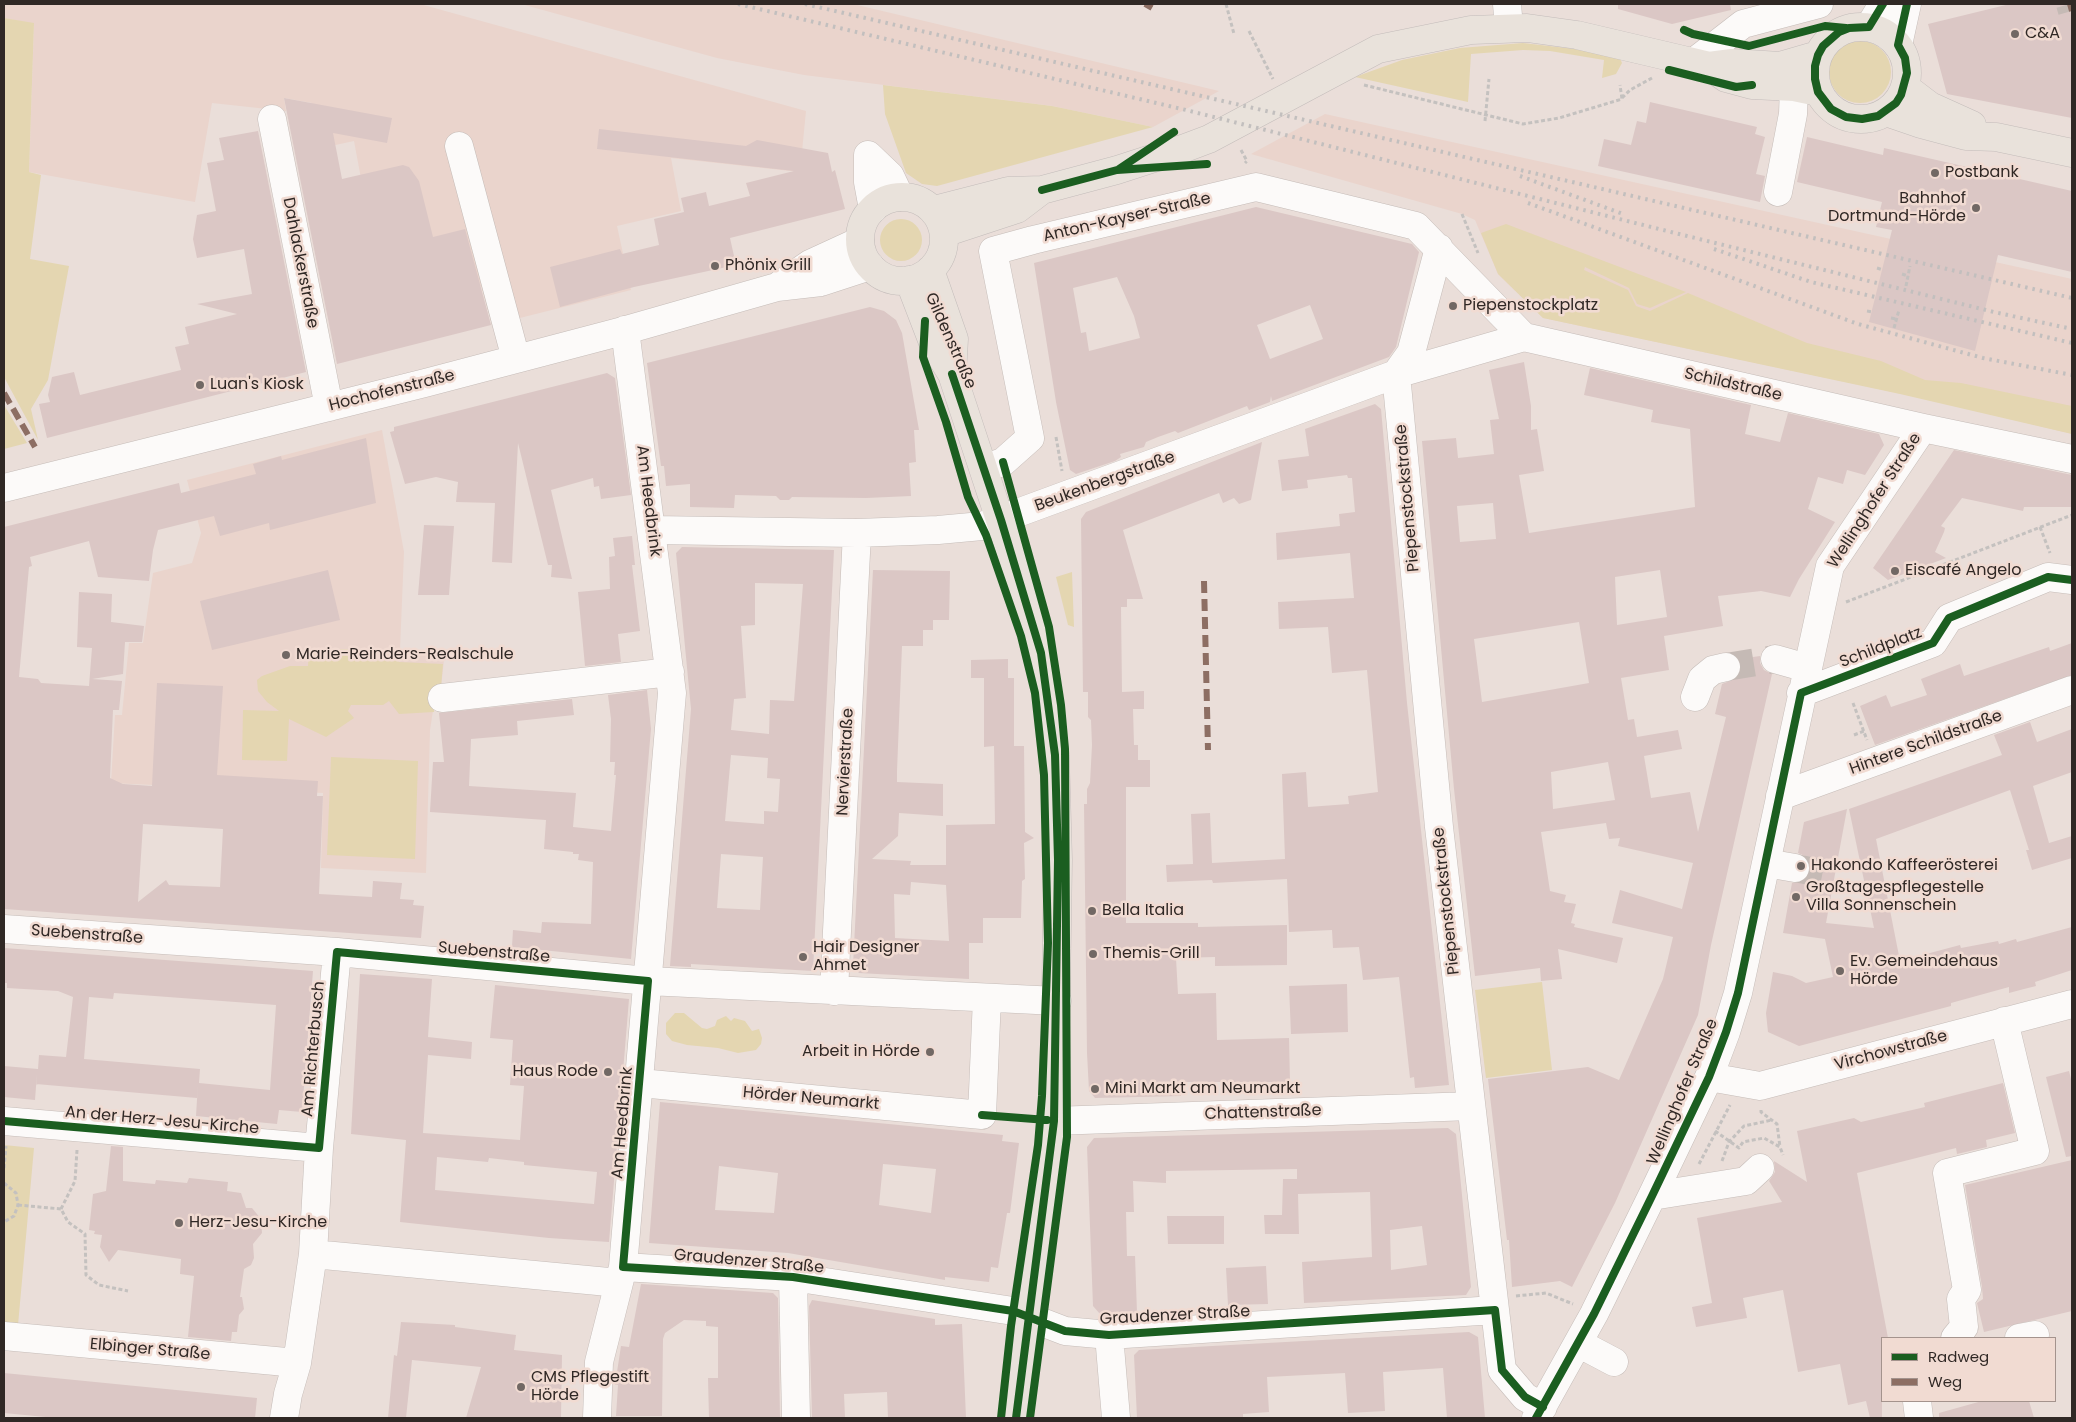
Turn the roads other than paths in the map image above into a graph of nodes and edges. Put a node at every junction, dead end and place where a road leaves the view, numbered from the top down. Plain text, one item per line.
1 (1819, 4) edge
2 (1883, 4) edge
3 (1907, 4) edge
4 (1508, 16) edge
5 (1869, 27) junction
6 (1898, 45) junction
7 (1818, 55) junction
8 (1701, 64) junction
9 (1905, 87) junction
10 (1806, 89) junction
11 (1886, 112) junction
12 (272, 119) dead end
13 (1996, 137) junction
14 (459, 146) dead end
15 (2072, 153) edge
16 (1778, 192) dead end
17 (900, 197) junction
18 (873, 208) junction
19 (939, 222) junction
20 (1439, 248) junction
21 (865, 253) junction
22 (919, 275) junction
23 (626, 330) junction
24 (1524, 337) junction
25 (516, 359) junction
26 (1396, 374) junction
27 (329, 408) junction
28 (1923, 428) junction
29 (2072, 460) edge
30 (984, 468) junction
31 (4, 488) edge
32 (1001, 520) junction
33 (652, 530) junction
34 (857, 533) junction
35 (2072, 580) edge
36 (1775, 659) dead end
37 (1726, 667) tunnel mouth
38 (670, 672) junction
39 (1804, 681) junction
40 (2072, 690) edge
41 (1695, 697) dead end
42 (442, 698) dead end
43 (1780, 796) junction
44 (1766, 863) junction
45 (1795, 868) tunnel mouth
46 (4, 929) edge
47 (337, 952) junction
48 (648, 981) junction
49 (834, 991) junction
50 (987, 998) junction
51 (1057, 1001) junction
52 (2072, 1004) edge
53 (2004, 1020) junction
54 (1708, 1077) junction
55 (640, 1083) junction
56 (1470, 1106) junction
57 (1054, 1120) junction
58 (4, 1121) edge
59 (318, 1148) junction
60 (1760, 1168) dead end
61 (1652, 1196) junction
62 (312, 1254) junction
63 (621, 1275) junction
64 (793, 1276) junction
65 (1494, 1304) junction
66 (1028, 1315) junction
67 (1109, 1335) junction
68 (4, 1336) edge
69 (1961, 1336) edge
70 (1578, 1343) junction
71 (1614, 1362) dead end
72 (297, 1363) junction
73 (1917, 1402) edge
74 (1540, 1413) edge
75 (284, 1418) edge
76 (597, 1418) edge
77 (796, 1418) edge
78 (1016, 1418) edge
79 (1116, 1418) edge
80 (1919, 1418) edge

1 - 8 street
2 - 5 street
3 - 6 street
4 - 8 main road
4 - 19 main road
5 - 6 main road
5 - 7 main road
6 - 9 main road
7 - 8 main road
7 - 10 main road
8 - 10 main road
9 - 11 main road
9 - 13 main road
10 - 11 main road
10 - 16 street
11 - 13 main road
12 - 27 street, Dahlackerstraße
13 - 15 main road
14 - 25 street
17 - 18 main road
17 - 18 street
17 - 19 main road
18 - 21 main road
19 - 22 main road
20 - 24 street
20 - 26 street
20 - 30 street, Anton-Kayser-Straße
21 - 22 main road
21 - 23 street, Hochofenstraße
22 - 30 main road, Gildenstraße
23 - 25 street, Hochofenstraße
23 - 33 street, Am Heedbrink
24 - 26 street, Schildstraße
24 - 28 street, Schildstraße
25 - 27 street, Hochofenstraße
26 - 32 street, Beukenbergstraße
26 - 56 street, Piepenstockstraße
27 - 31 street, Hochofenstraße
28 - 29 street, Schildstraße
28 - 39 street, Wellinghofer Straße
30 - 32 main road, Gildenstraße
32 - 34 street, Beukenbergstraße
32 - 51 main road, Gildenstraße
33 - 34 street, Beukenbergstraße
33 - 38 street, Am Heedbrink
34 - 49 street, Nervierstraße
35 - 39 street, Schildplatz
36 - 39 street
37 - 41 street
38 - 42 street
38 - 48 street, Am Heedbrink
39 - 43 street, Wellinghofer Straße
40 - 43 street, Hintere Schildstraße
43 - 44 street, Wellinghofer Straße
44 - 45 street
44 - 54 street, Wellinghofer Straße
46 - 47 street, Suebenstraße
47 - 48 street, Suebenstraße
47 - 59 street, Am Richterbusch
48 - 49 street
48 - 55 street, Am Heedbrink
49 - 50 street
50 - 51 street
50 - 55 street, Hörder Neumarkt
51 - 57 main road, Gildenstraße
52 - 53 street, Virchowstraße
53 - 54 street, Virchowstraße
53 - 69 street
54 - 61 street, Wellinghofer Straße
55 - 63 street, Am Heedbrink
56 - 57 street, Chattenstraße
56 - 65 street, Piepenstockstraße
57 - 66 main road, Gildenstraße
58 - 59 street, An der Herz-Jesu-Kirche
59 - 62 street, Am Richterbusch
60 - 61 street
61 - 70 street, Wellinghofer Straße
62 - 63 street, Graudenzer Straße
62 - 72 street, Am Richterbusch
63 - 64 street, Graudenzer Straße
63 - 76 street, Am Heedbrink
64 - 66 street, Graudenzer Straße
64 - 77 street
65 - 67 street, Graudenzer Straße
65 - 74 street, Piepenstockstraße
66 - 67 street, Graudenzer Straße
66 - 78 main road, Gildenstraße
67 - 79 street
68 - 72 street, Elbinger Straße
70 - 71 street
70 - 74 street, Wellinghofer Straße
72 - 75 street, Am Richterbusch
73 - 80 street

